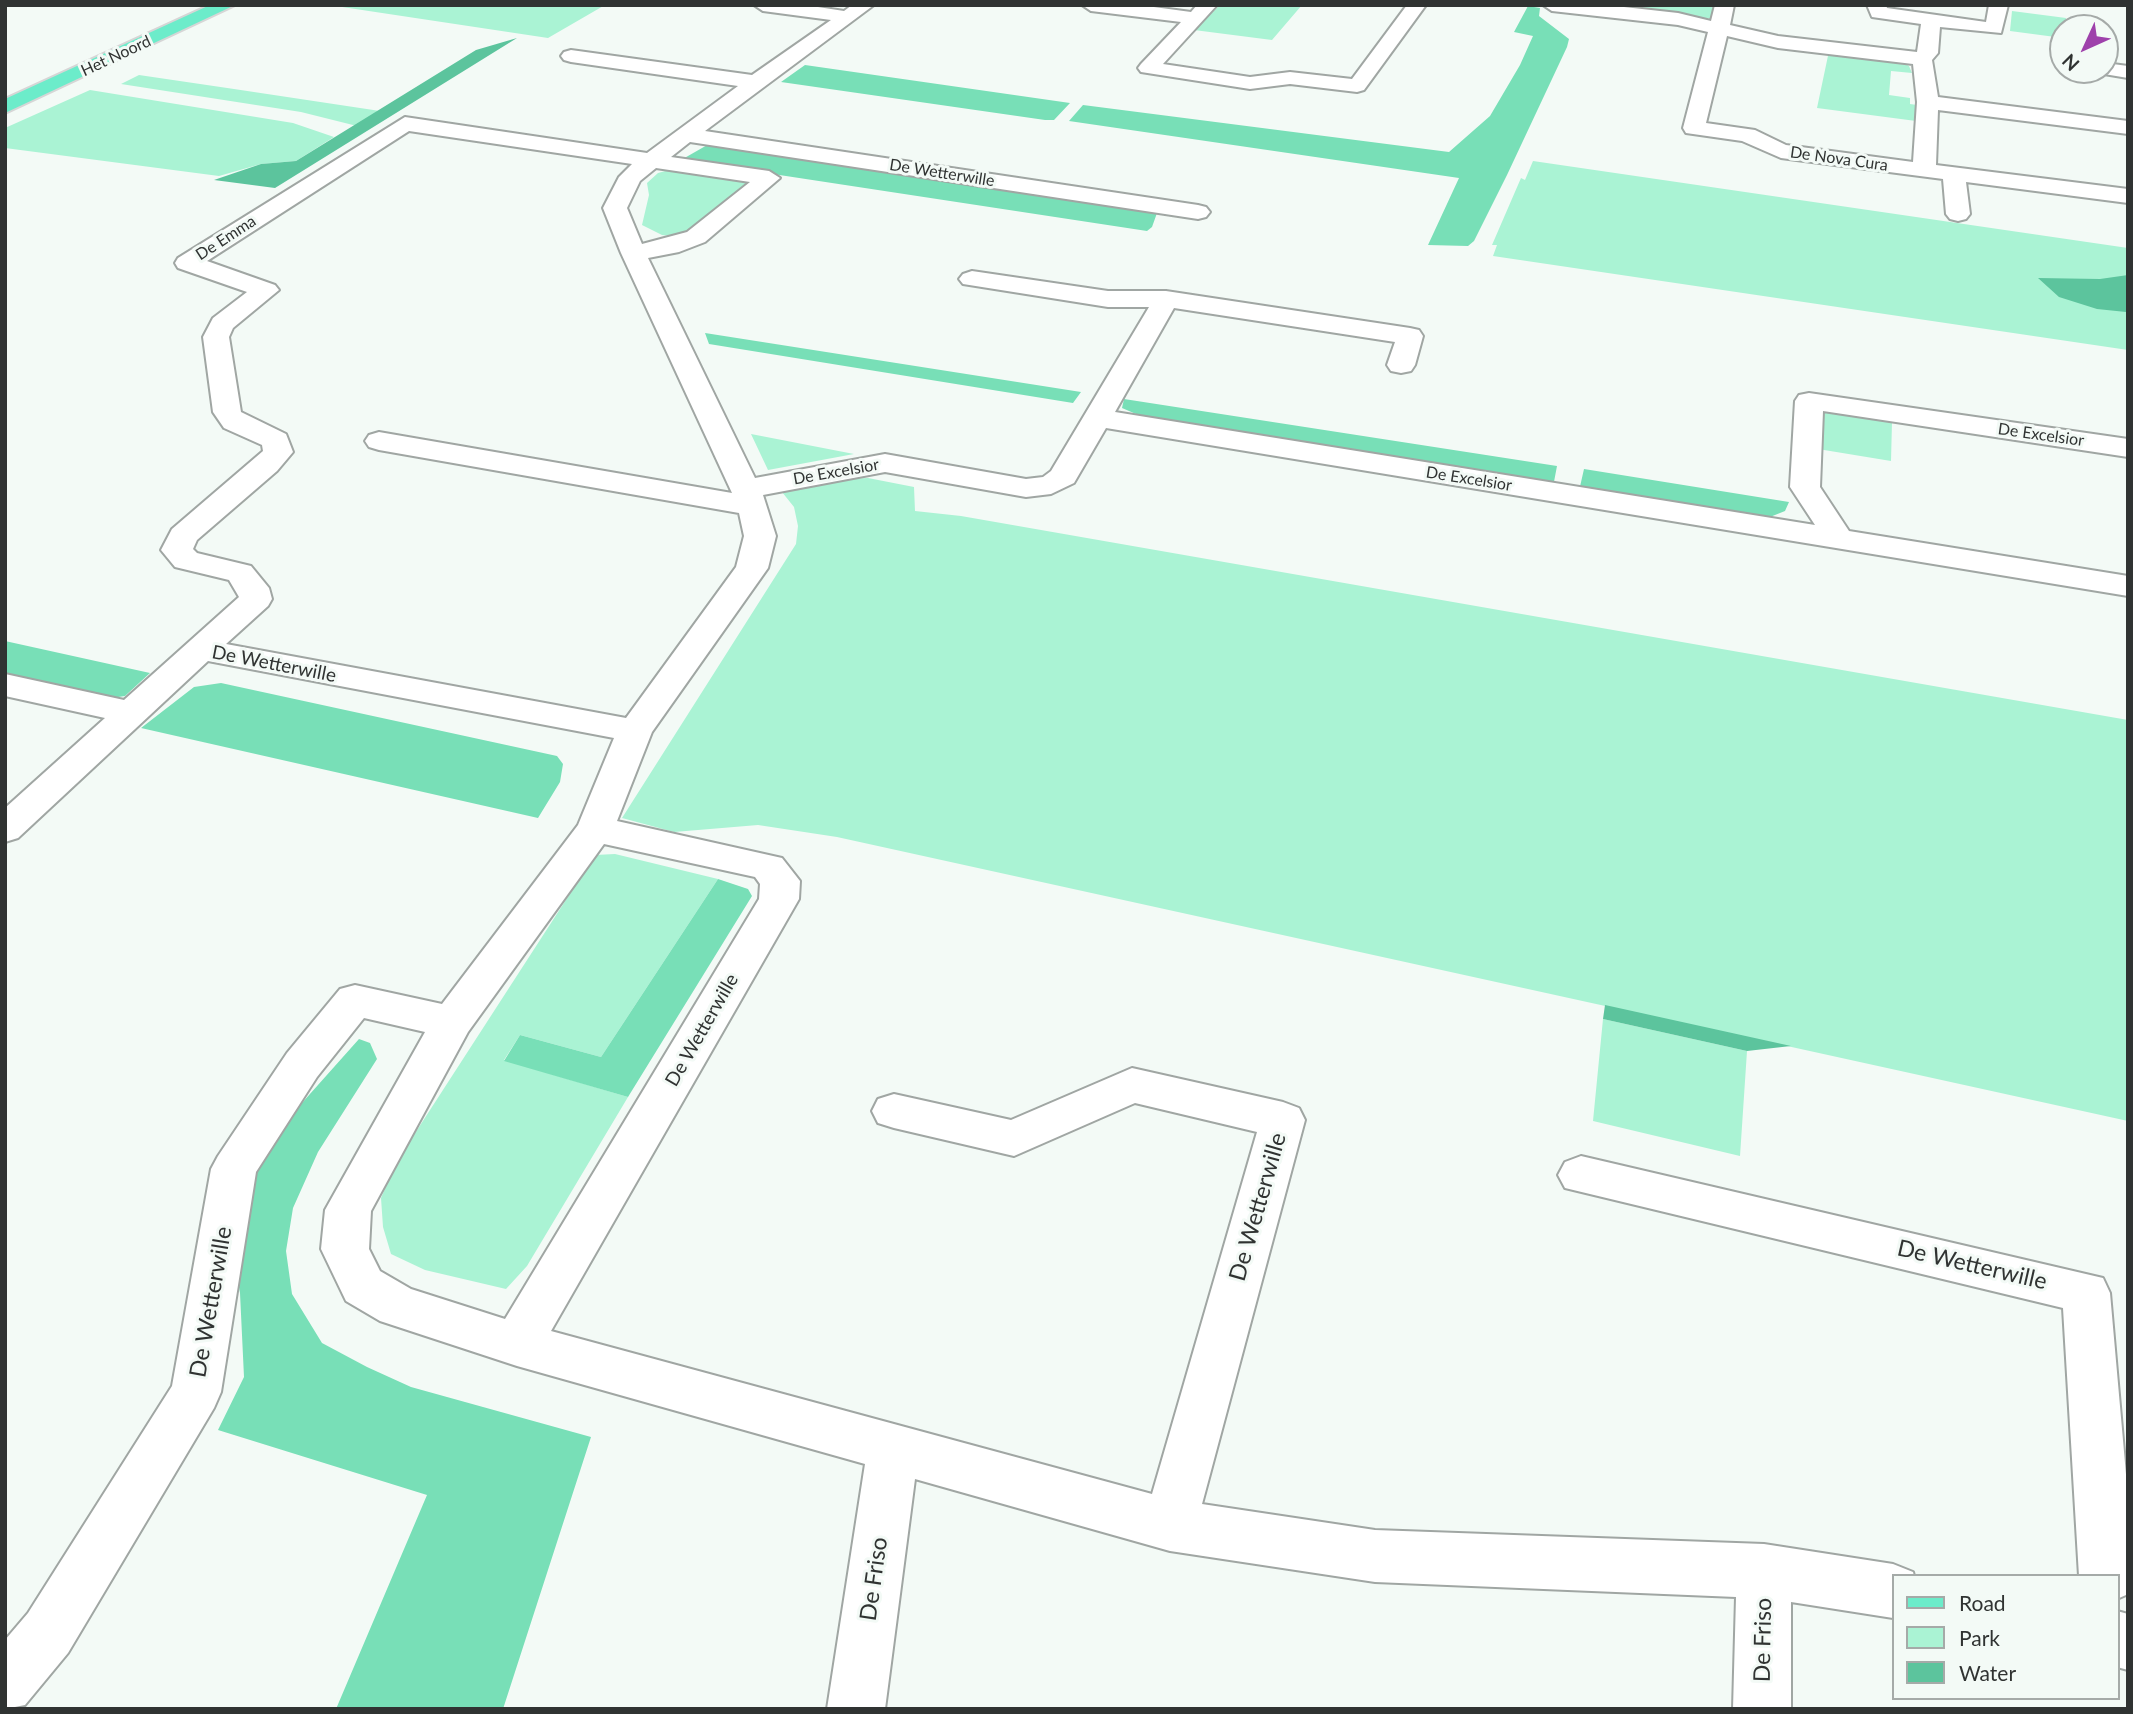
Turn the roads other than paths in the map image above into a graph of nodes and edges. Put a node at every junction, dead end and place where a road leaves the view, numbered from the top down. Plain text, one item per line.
1 (226, 5) edge
2 (763, 5) edge
3 (1091, 5) edge
4 (1418, 5) edge
5 (1552, 5) edge
6 (1725, 5) edge
7 (1876, 5) edge
8 (1999, 5) edge
9 (857, 11) edge
10 (1201, 12) edge
11 (1931, 20) junction
12 (1718, 27) junction
13 (571, 55) dead end
14 (1922, 59) junction
15 (756, 82) junction
16 (1928, 102) junction
17 (5, 107) edge
18 (2128, 128) edge
19 (686, 135) junction
20 (653, 159) junction
21 (1924, 170) junction
22 (1954, 174) junction
23 (2128, 196) edge
24 (1198, 212) dead end
25 (1958, 214) dead end
26 (633, 253) junction
27 (972, 279) dead end
28 (1166, 299) junction
29 (1401, 365) dead end
30 (1100, 418) junction
31 (379, 441) dead end
32 (2128, 448) edge
33 (748, 497) junction
34 (1839, 540) junction
35 (2128, 586) edge
36 (203, 650) junction
37 (5, 685) edge
38 (132, 713) junction
39 (635, 732) junction
40 (5, 829) edge
41 (595, 829) junction
42 (452, 1022) junction
43 (894, 1111) dead end
44 (1581, 1175) dead end
45 (517, 1344) junction
46 (893, 1449) junction
47 (1170, 1525) junction
48 (1764, 1571) junction
49 (2107, 1574) edge
50 (1892, 1591) edge
51 (5, 1685) edge
52 (856, 1709) edge
53 (1762, 1709) edge

1 - 17 main road, Het Noord
2 - 9 street
3 - 10 street
4 - 10 street
5 - 12 street
6 - 12 street, De Nova Cura
7 - 11 street
8 - 11 street
9 - 15 street
11 - 14 street
12 - 14 street
12 - 21 street, De Nova Cura
13 - 15 street
14 - 16 street
15 - 19 street
16 - 18 street
16 - 21 street
19 - 20 street
19 - 24 street, De Wetterwille
20 - 26 street
20 - 26 street
20 - 36 street, De Emma
21 - 22 street, De Nova Cura
22 - 23 street, De Nova Cura
22 - 25 street
26 - 33 street
27 - 28 street
28 - 29 street
28 - 30 street, De Excelsior
30 - 33 street, De Excelsior
30 - 34 street, De Excelsior
31 - 33 street
32 - 34 street, De Excelsior
33 - 39 street
34 - 35 street, De Excelsior
36 - 38 street, De Emma
36 - 39 street, De Wetterwille
37 - 38 street
38 - 40 street, De Emma
39 - 41 street
41 - 42 street
41 - 45 street, De Wetterwille
42 - 45 street
42 - 51 street, De Wetterwille
43 - 47 street, De Wetterwille
44 - 49 street, De Wetterwille
45 - 46 street
46 - 47 street
46 - 52 street, De Friso
47 - 48 street
48 - 50 street
48 - 53 street, De Friso

